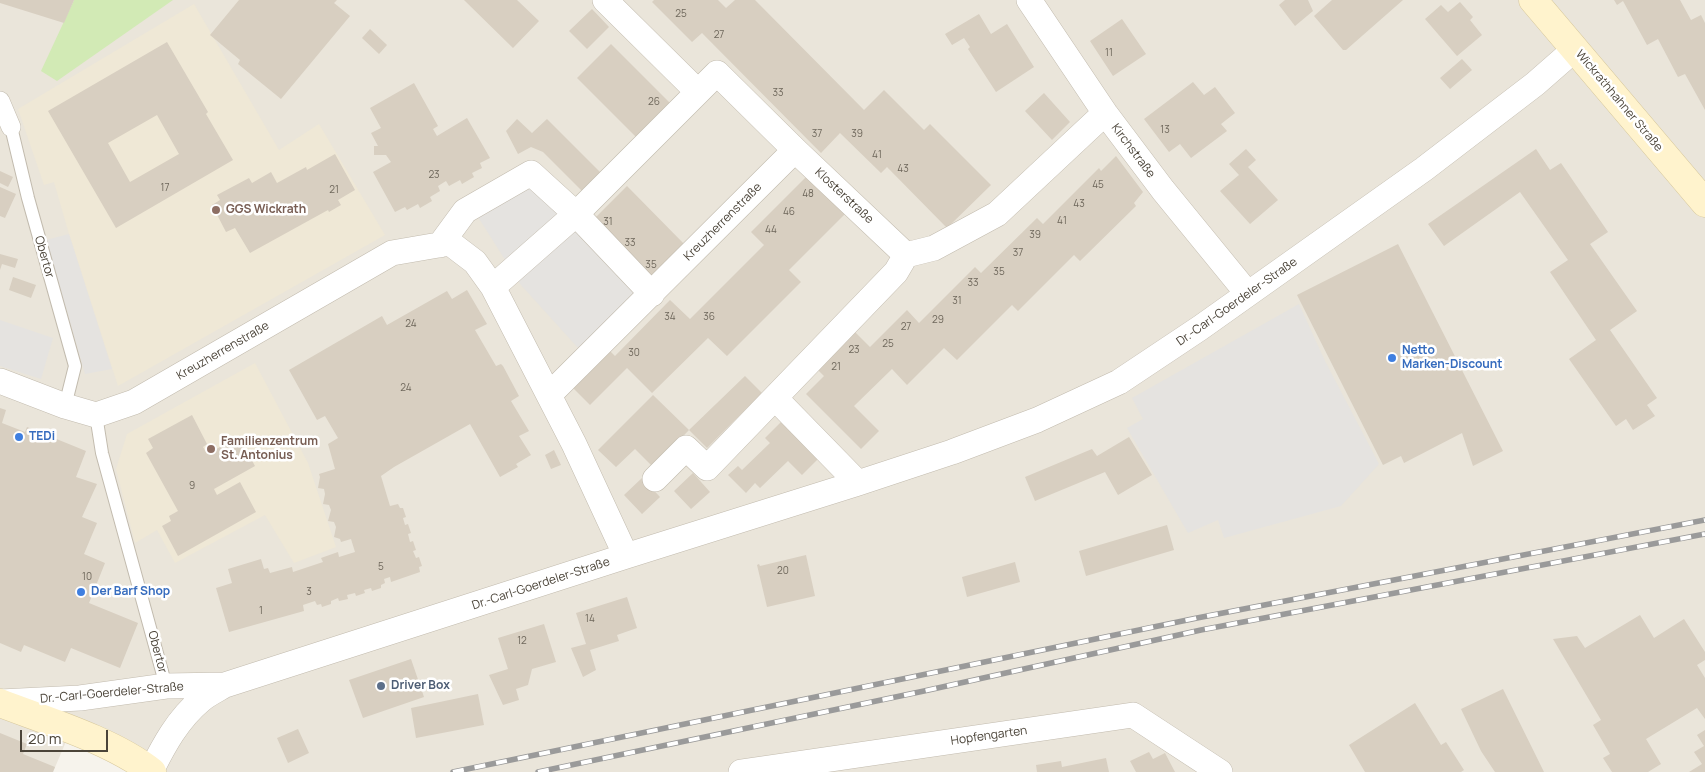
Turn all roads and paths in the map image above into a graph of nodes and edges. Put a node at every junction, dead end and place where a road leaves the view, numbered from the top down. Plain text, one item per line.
1 (605, 0) edge
2 (1029, 0) edge
3 (1533, 0) edge
4 (1575, 48) junction
5 (698, 92) junction
6 (2, 104) edge
7 (1106, 113) junction
8 (11, 127) joint
9 (795, 150) junction
10 (1705, 203) edge
11 (576, 214) junction
12 (440, 245) junction
13 (906, 255) junction
14 (493, 286) junction
15 (652, 294) junction
16 (1248, 294) junction
17 (0, 381) edge
18 (550, 395) junction
19 (776, 398) junction
20 (65, 406) junction
21 (96, 415) junction
22 (655, 480) dead end
23 (858, 483) junction
24 (626, 556) junction
25 (225, 685) junction
26 (166, 686) junction
27 (0, 702) edge
28 (151, 772) edge
29 (741, 772) edge
30 (1220, 772) edge

1 - 5 street
2 - 7 street, Kirchstraße
3 - 4 main road, Wickrathhahner Straße
4 - 10 main road, Wickrathhahner Straße
4 - 16 street, Dr.-Carl-Goerdeler-Straße
5 - 9 street, Klosterstraße
5 - 11 street
6 - 8 street, Obertor
7 - 13 street
7 - 16 street, Kirchstraße
8 - 20 lane, Obertor
9 - 13 street, Klosterstraße
9 - 15 street, Kreuzherrenstraße
11 - 12 street
11 - 14 street
11 - 15 street
12 - 14 street, Kreuzherrenstraße
12 - 21 street, Kreuzherrenstraße
13 - 19 street
14 - 18 street, Kreuzherrenstraße
15 - 18 street, Kreuzherrenstraße
16 - 23 street, Dr.-Carl-Goerdeler-Straße
17 - 20 street
18 - 24 street, Kreuzherrenstraße
19 - 22 street
19 - 23 street
20 - 21 street
21 - 26 lane, Obertor
23 - 24 street, Dr.-Carl-Goerdeler-Straße
24 - 25 street, Dr.-Carl-Goerdeler-Straße
25 - 26 street, Dr.-Carl-Goerdeler-Straße
25 - 28 street, Dr.-Carl-Goerdeler-Straße
26 - 27 street, Dr.-Carl-Goerdeler-Straße
27 - 28 main road
29 - 30 street, Hopfengarten

